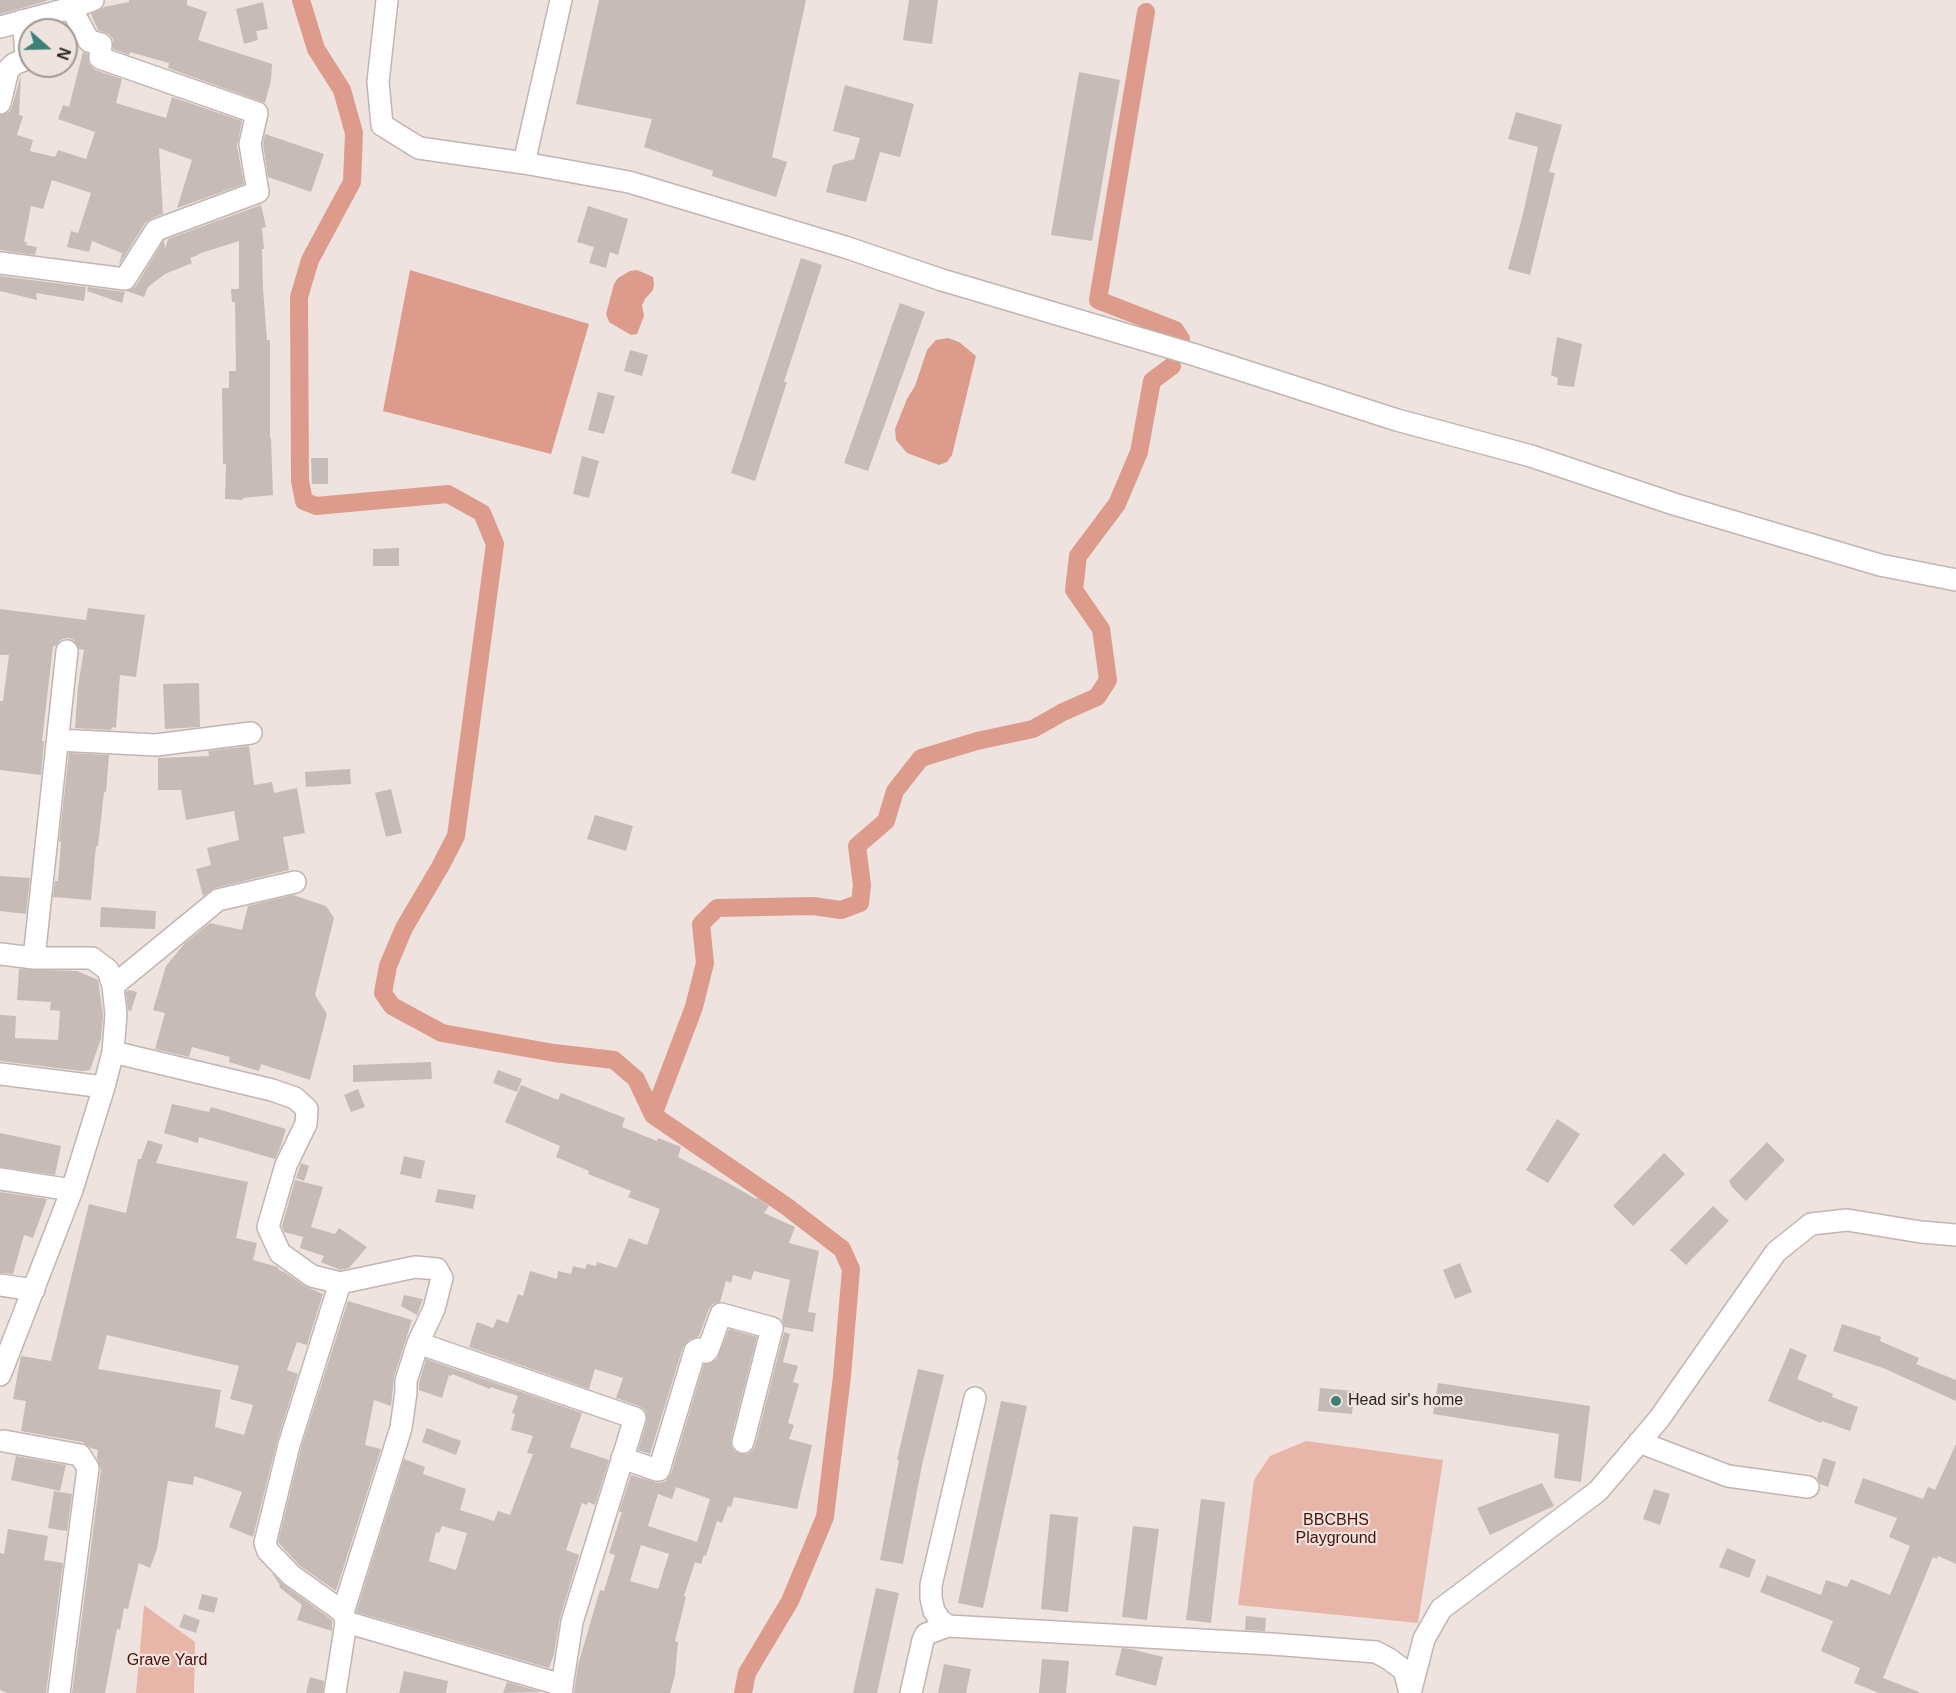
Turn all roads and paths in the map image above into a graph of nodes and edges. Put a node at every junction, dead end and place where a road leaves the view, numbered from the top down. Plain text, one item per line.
1 (93, 0) edge
2 (387, 0) edge
3 (561, 0) edge
4 (71, 8) junction
5 (33, 18) edge
6 (18, 22) edge
7 (0, 27) edge
8 (18, 62) edge
9 (0, 103) edge
10 (524, 163) junction
11 (0, 263) edge
12 (1956, 580) edge
13 (67, 651) dead end
14 (251, 733) dead end
15 (58, 740) junction
16 (295, 882) dead end
17 (0, 954) edge
18 (34, 958) junction
19 (113, 986) junction
20 (113, 1052) junction
21 (0, 1074) edge
22 (104, 1087) junction
23 (0, 1179) edge
24 (72, 1190) junction
25 (1956, 1234) edge
26 (339, 1283) junction
27 (0, 1285) edge
28 (34, 1290) junction
29 (418, 1343) junction
30 (0, 1375) edge
31 (975, 1398) dead end
32 (743, 1442) dead end
33 (1639, 1442) junction
34 (1, 1443) edge
35 (622, 1458) junction
36 (1808, 1487) dead end
37 (345, 1617) junction
38 (948, 1626) junction
39 (562, 1689) edge
40 (59, 1693) edge
41 (335, 1693) edge
42 (911, 1693) edge
43 (1410, 1693) edge

1 - 4 street
2 - 10 street
3 - 10 street
4 - 5 street
4 - 11 street
6 - 7 street
8 - 9 street
10 - 12 street
13 - 15 street
14 - 15 street
15 - 18 street
16 - 19 street
17 - 18 street
18 - 19 street
19 - 20 street
20 - 22 street
20 - 26 street
21 - 22 street
22 - 24 street
23 - 24 street
24 - 28 street
25 - 33 street
26 - 29 street
26 - 37 street
27 - 28 street
28 - 30 street
29 - 35 street
29 - 37 street
31 - 38 street
32 - 35 street
33 - 36 street
33 - 43 street
34 - 40 street
35 - 39 street
37 - 39 street
37 - 41 street
38 - 42 street
38 - 43 street

